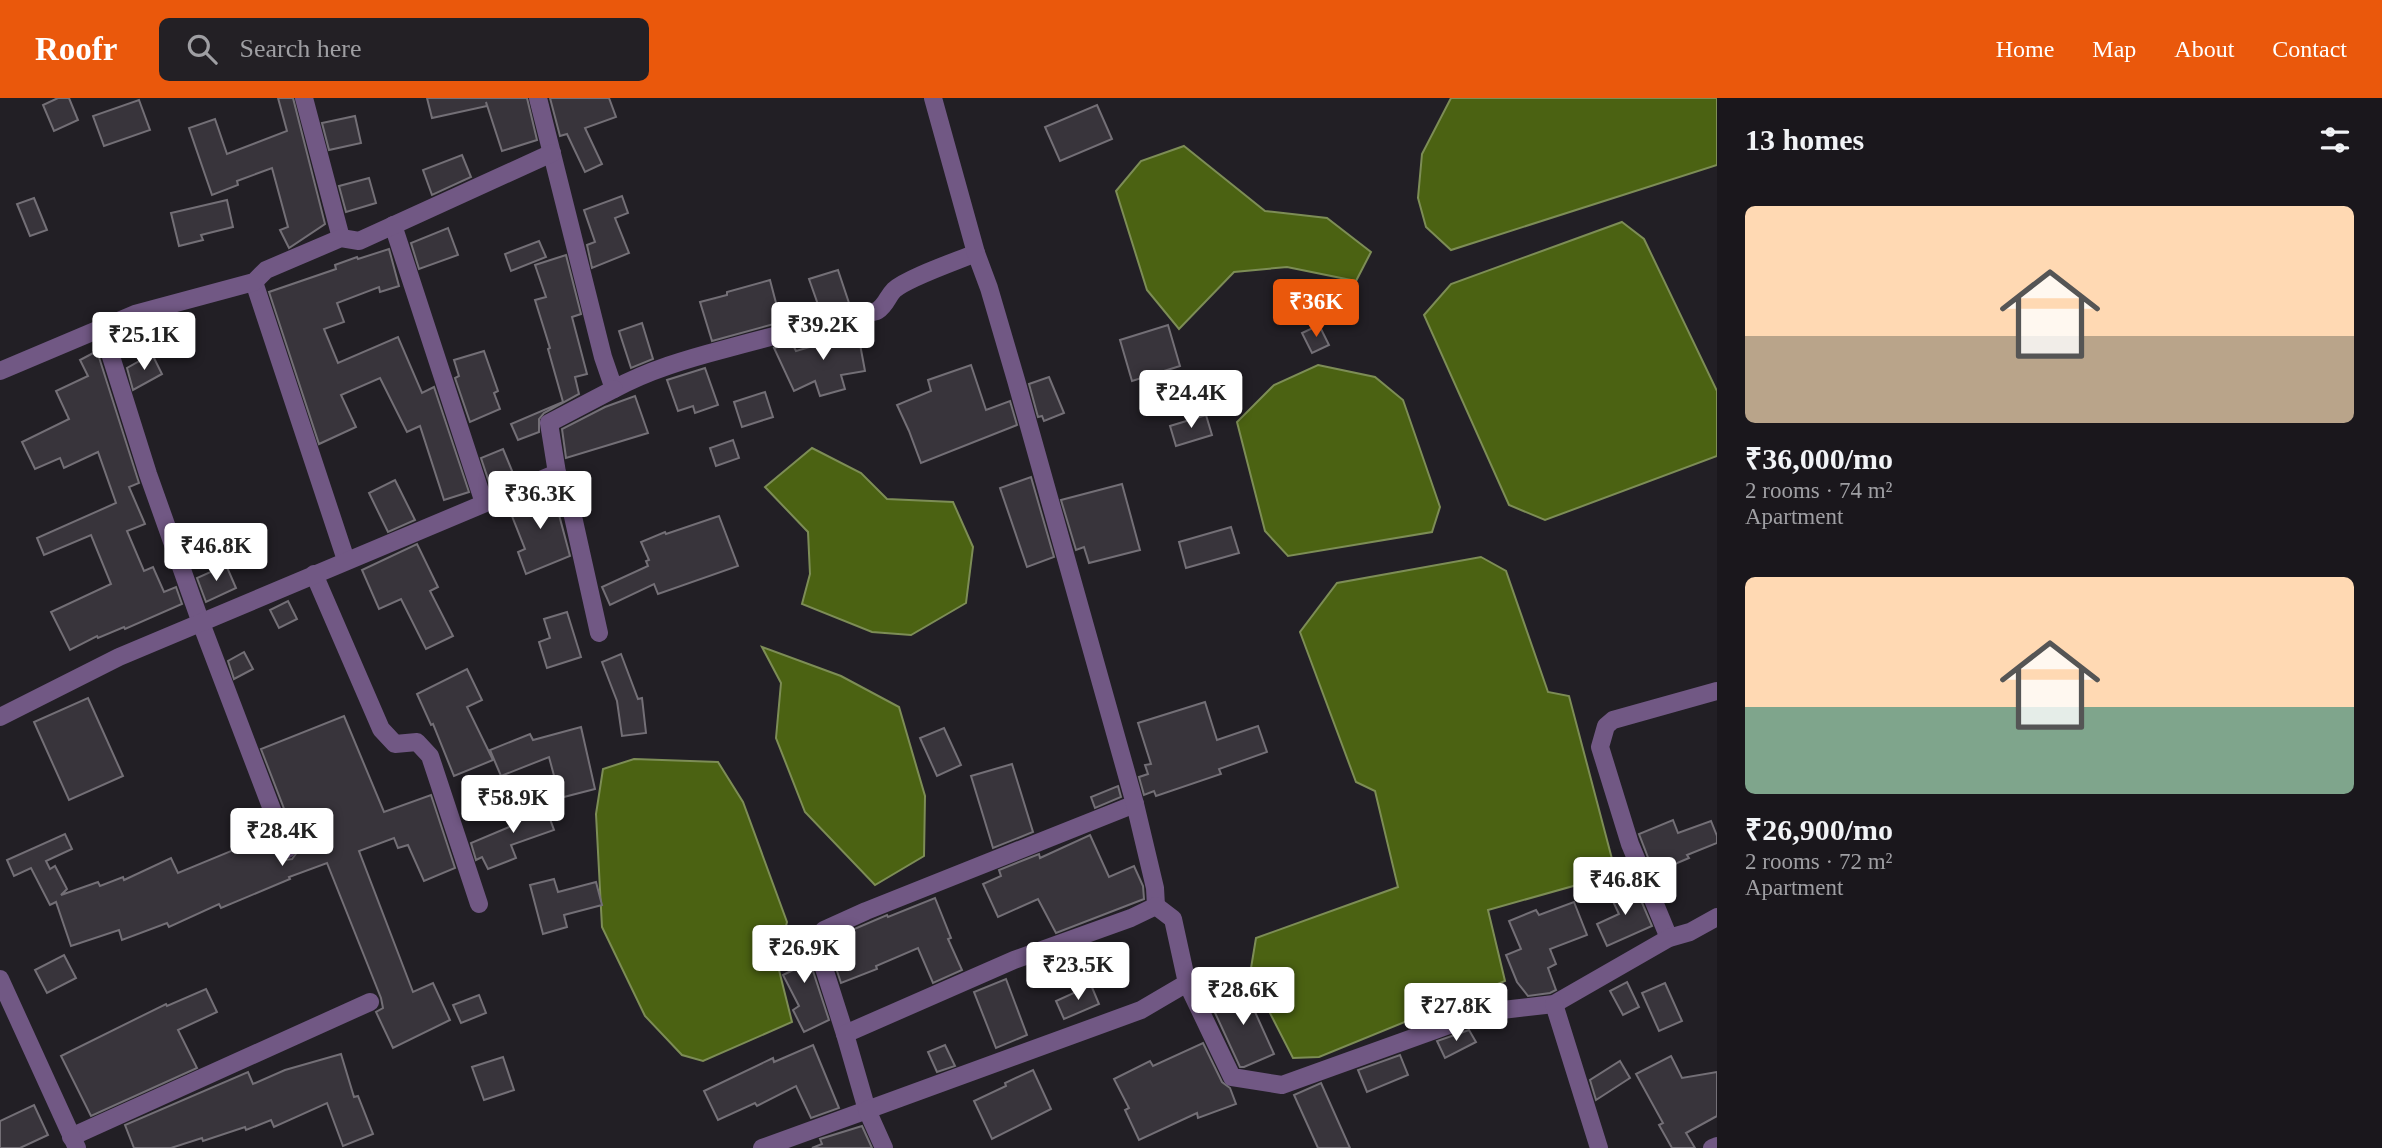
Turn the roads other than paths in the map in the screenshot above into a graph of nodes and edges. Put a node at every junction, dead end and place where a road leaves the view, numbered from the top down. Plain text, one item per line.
1 (304, 98) edge
2 (538, 98) edge
3 (933, 98) edge
4 (552, 153) junction
5 (393, 225) junction
6 (341, 238) junction
7 (976, 253) junction
8 (254, 282) junction
9 (102, 328) junction
10 (0, 370) edge
11 (614, 389) junction
12 (557, 473) junction
13 (484, 503) junction
14 (346, 560) junction
15 (314, 574) junction
16 (201, 623) junction
17 (599, 633) dead end
18 (1717, 691) edge
19 (0, 718) edge
20 (1135, 804) junction
21 (287, 849) dead end
22 (479, 904) dead end
23 (1156, 906) junction
24 (1717, 917) edge
25 (1669, 938) junction
26 (0, 979) edge
27 (1187, 983) junction
28 (370, 1002) dead end
29 (1554, 1004) junction
30 (845, 1034) junction
31 (867, 1110) junction
32 (74, 1142) edge
33 (1717, 1146) edge
34 (762, 1148) edge
35 (884, 1148) edge
36 (1599, 1148) edge
37 (1712, 1148) edge

1 - 6 street
2 - 4 street
3 - 7 street
4 - 5 street
4 - 11 street
5 - 6 street
5 - 13 street
6 - 8 street
7 - 11 street
7 - 20 street
8 - 9 street
8 - 14 street
9 - 10 street
9 - 16 street
11 - 12 street
12 - 13 street
12 - 17 street
13 - 14 street
14 - 15 street
15 - 16 street
15 - 22 street
16 - 19 street
16 - 21 street
18 - 25 street
20 - 23 street
20 - 30 street
23 - 27 street
23 - 30 street
24 - 25 street
25 - 29 street
26 - 32 street
27 - 29 street
27 - 31 street
28 - 32 street
29 - 36 street
30 - 31 street
31 - 34 street
31 - 35 street
33 - 37 street

